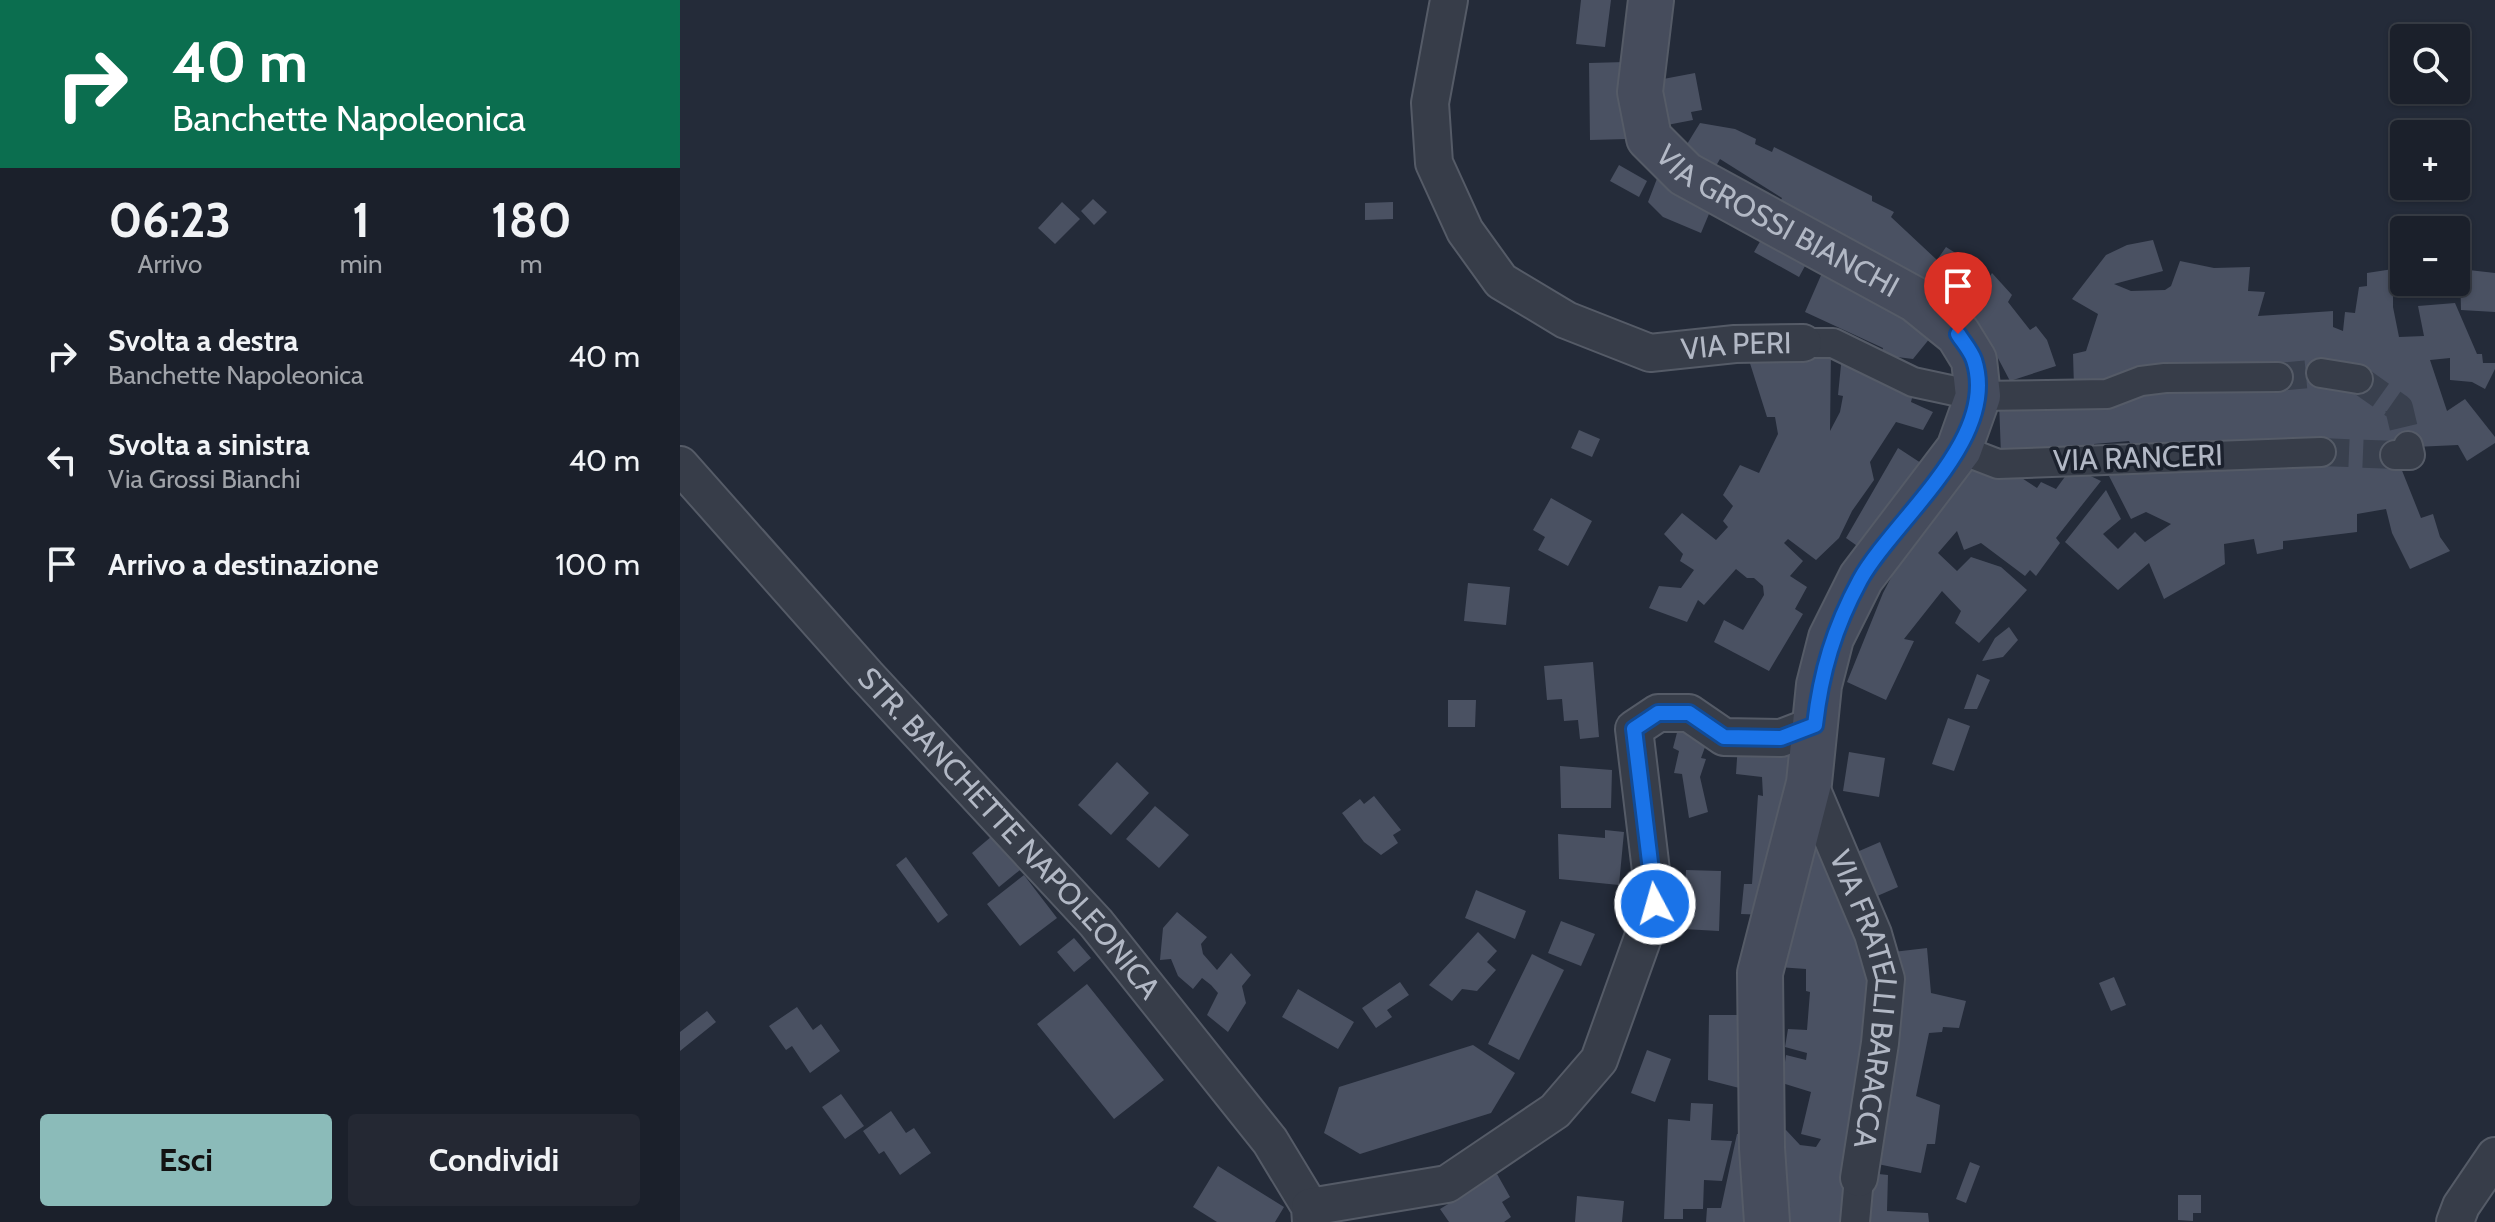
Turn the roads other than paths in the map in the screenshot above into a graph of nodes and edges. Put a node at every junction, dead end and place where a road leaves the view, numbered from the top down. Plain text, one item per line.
1 (1449, 0) edge
2 (1651, 0) edge
3 (1803, 343) joint
4 (2321, 373) tunnel mouth
5 (2278, 377) tunnel mouth
6 (2358, 379) tunnel mouth
7 (1978, 396) junction
8 (1959, 449) junction
9 (2321, 452) tunnel mouth
10 (680, 465) edge
11 (1815, 725) junction
12 (1809, 783) junction
13 (2495, 1156) edge
14 (1859, 1178) joint
15 (1310, 1214) edge
16 (1767, 1222) edge
17 (1855, 1222) edge
18 (2455, 1222) edge

1 - 3 street, VIA PERI
2 - 7 main road, VIA GROSSI BIANCHI
3 - 7 street, VIA PERI
4 - 6 street
5 - 7 street, VIA PERI
7 - 8 main road, VIA GROSSI BIANCHI
8 - 9 street, VIA RANCERI
8 - 11 main road, VIA GROSSI BIANCHI
10 - 15 street, STR. BANCHETTE NAPOLEONICA
11 - 12 main road, VIA GROSSI BIANCHI
11 - 15 street
12 - 14 street, VIA FRATELLI BARACCA
12 - 16 main road, VIA GROSSI BIANCHI
13 - 18 street
14 - 17 street, VIA FRATELLI BARACCA

